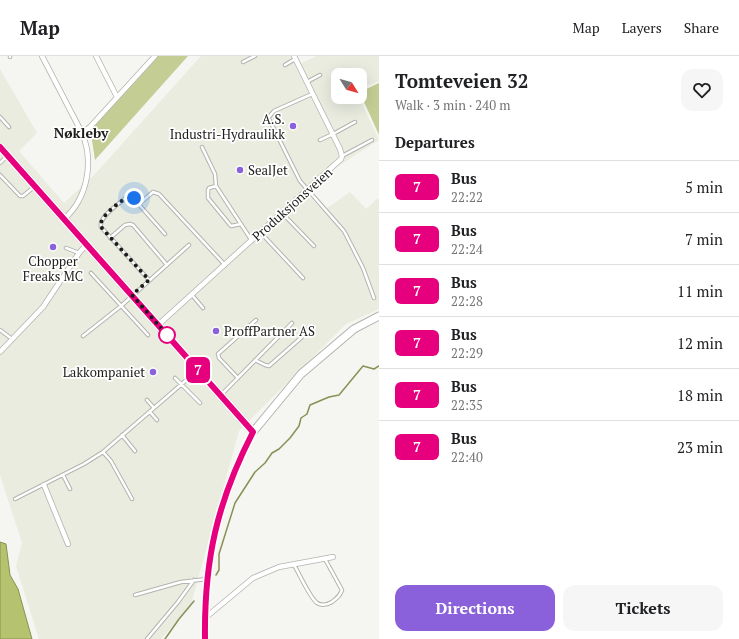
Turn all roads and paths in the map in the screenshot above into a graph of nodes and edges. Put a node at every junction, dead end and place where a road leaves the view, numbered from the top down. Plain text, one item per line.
1 (42, 56) edge
2 (96, 56) edge
3 (156, 56) edge
4 (255, 56) edge
5 (295, 58) edge
6 (242, 62) dead end
7 (285, 65) dead end
8 (320, 75) dead end
9 (307, 82) junction
10 (312, 94) junction
11 (117, 97) junction
12 (0, 117) edge
13 (355, 122) dead end
14 (9, 127) dead end
15 (82, 132) junction
16 (333, 134) junction
17 (320, 140) dead end
18 (372, 140) dead end
19 (0, 147) edge
20 (202, 147) dead end
21 (7, 156) junction
22 (342, 156) junction
23 (0, 163) edge
24 (0, 175) edge
25 (35, 186) junction
26 (216, 186) junction
27 (308, 190) junction
28 (139, 204) junction
29 (282, 214) junction
30 (64, 219) junction
31 (241, 224) junction
32 (261, 233) junction
33 (166, 234) dead end
34 (110, 238) junction
35 (252, 241) junction
36 (87, 244) junction
37 (189, 245) dead end
38 (314, 246) dead end
39 (66, 248) dead end
40 (79, 253) junction
41 (167, 265) junction
42 (225, 266) junction
43 (91, 273) dead end
44 (303, 278) dead end
45 (149, 280) junction
46 (132, 295) junction
47 (192, 295) junction
48 (374, 298) dead end
49 (121, 306) junction
50 (203, 308) dead end
51 (379, 316) edge
52 (256, 320) dead end
53 (292, 323) dead end
54 (158, 325) junction
55 (0, 330) edge
56 (148, 335) dead end
57 (83, 336) dead end
58 (302, 337) dead end
59 (12, 339) junction
60 (0, 352) edge
61 (256, 360) junction
62 (198, 370) junction
63 (175, 378) dead end
64 (238, 378) junction
65 (181, 385) junction
66 (220, 395) junction
67 (147, 400) dead end
68 (200, 403) dead end
69 (154, 408) junction
70 (150, 412) junction
71 (157, 420) dead end
72 (253, 432) junction
73 (122, 436) junction
74 (135, 451) dead end
75 (103, 452) junction
76 (63, 475) junction
77 (44, 484) junction
78 (70, 489) dead end
79 (15, 499) dead end
80 (132, 499) dead end
81 (68, 544) dead end
82 (333, 557) dead end
83 (325, 558) junction
84 (294, 564) junction
85 (207, 579) junction
86 (194, 580) junction
87 (135, 595) dead end
88 (205, 618) junction
89 (147, 639) edge
90 (205, 639) edge

1 - 15 street
2 - 11 street
3 - 11 street
4 - 6 lane
5 - 7 lane
5 - 9 street, Produksjonsveien
8 - 9 lane
9 - 10 street, Produksjonsveien
10 - 16 street, Produksjonsveien
10 - 27 lane
11 - 15 street
12 - 14 lane
13 - 16 lane
15 - 30 street
16 - 17 lane
16 - 22 street, Produksjonsveien
18 - 22 lane
19 - 21 street
20 - 26 lane
21 - 23 lane
21 - 25 street
22 - 27 street, Produksjonsveien
24 - 25 lane
25 - 30 street
26 - 31 lane
26 - 31 lane
27 - 29 street, Produksjonsveien
27 - 48 lane
28 - 33 lane
28 - 34 lane
28 - 42 lane
29 - 32 street, Produksjonsveien
29 - 38 lane
30 - 36 street
31 - 35 lane
32 - 35 street, Produksjonsveien
32 - 44 lane
34 - 41 lane
34 - 45 lane
35 - 42 street, Produksjonsveien
36 - 40 street
36 - 46 street
37 - 41 lane
39 - 40 lane
40 - 59 street
41 - 45 lane
42 - 47 street, Produksjonsveien
43 - 49 lane
45 - 46 lane
46 - 49 lane
46 - 54 street
47 - 50 lane
47 - 54 street, Produksjonsveien
49 - 56 lane
49 - 57 lane
51 - 72 street
52 - 64 lane
53 - 61 lane
54 - 62 street
55 - 59 lane
58 - 61 lane
59 - 60 street
61 - 64 lane
62 - 65 lane
62 - 66 street
63 - 65 lane
64 - 66 lane
65 - 68 lane
65 - 69 lane
66 - 72 street
67 - 69 lane
69 - 70 lane
70 - 71 lane
70 - 73 lane
72 - 85 street
73 - 74 lane
73 - 75 lane
75 - 76 lane
75 - 80 lane
76 - 77 lane
76 - 78 lane
77 - 79 lane
77 - 81 street
82 - 83 street
83 - 84 street
83 - 84 lane
84 - 88 street
85 - 86 lane
85 - 88 street
86 - 87 lane
86 - 89 lane
88 - 90 street

